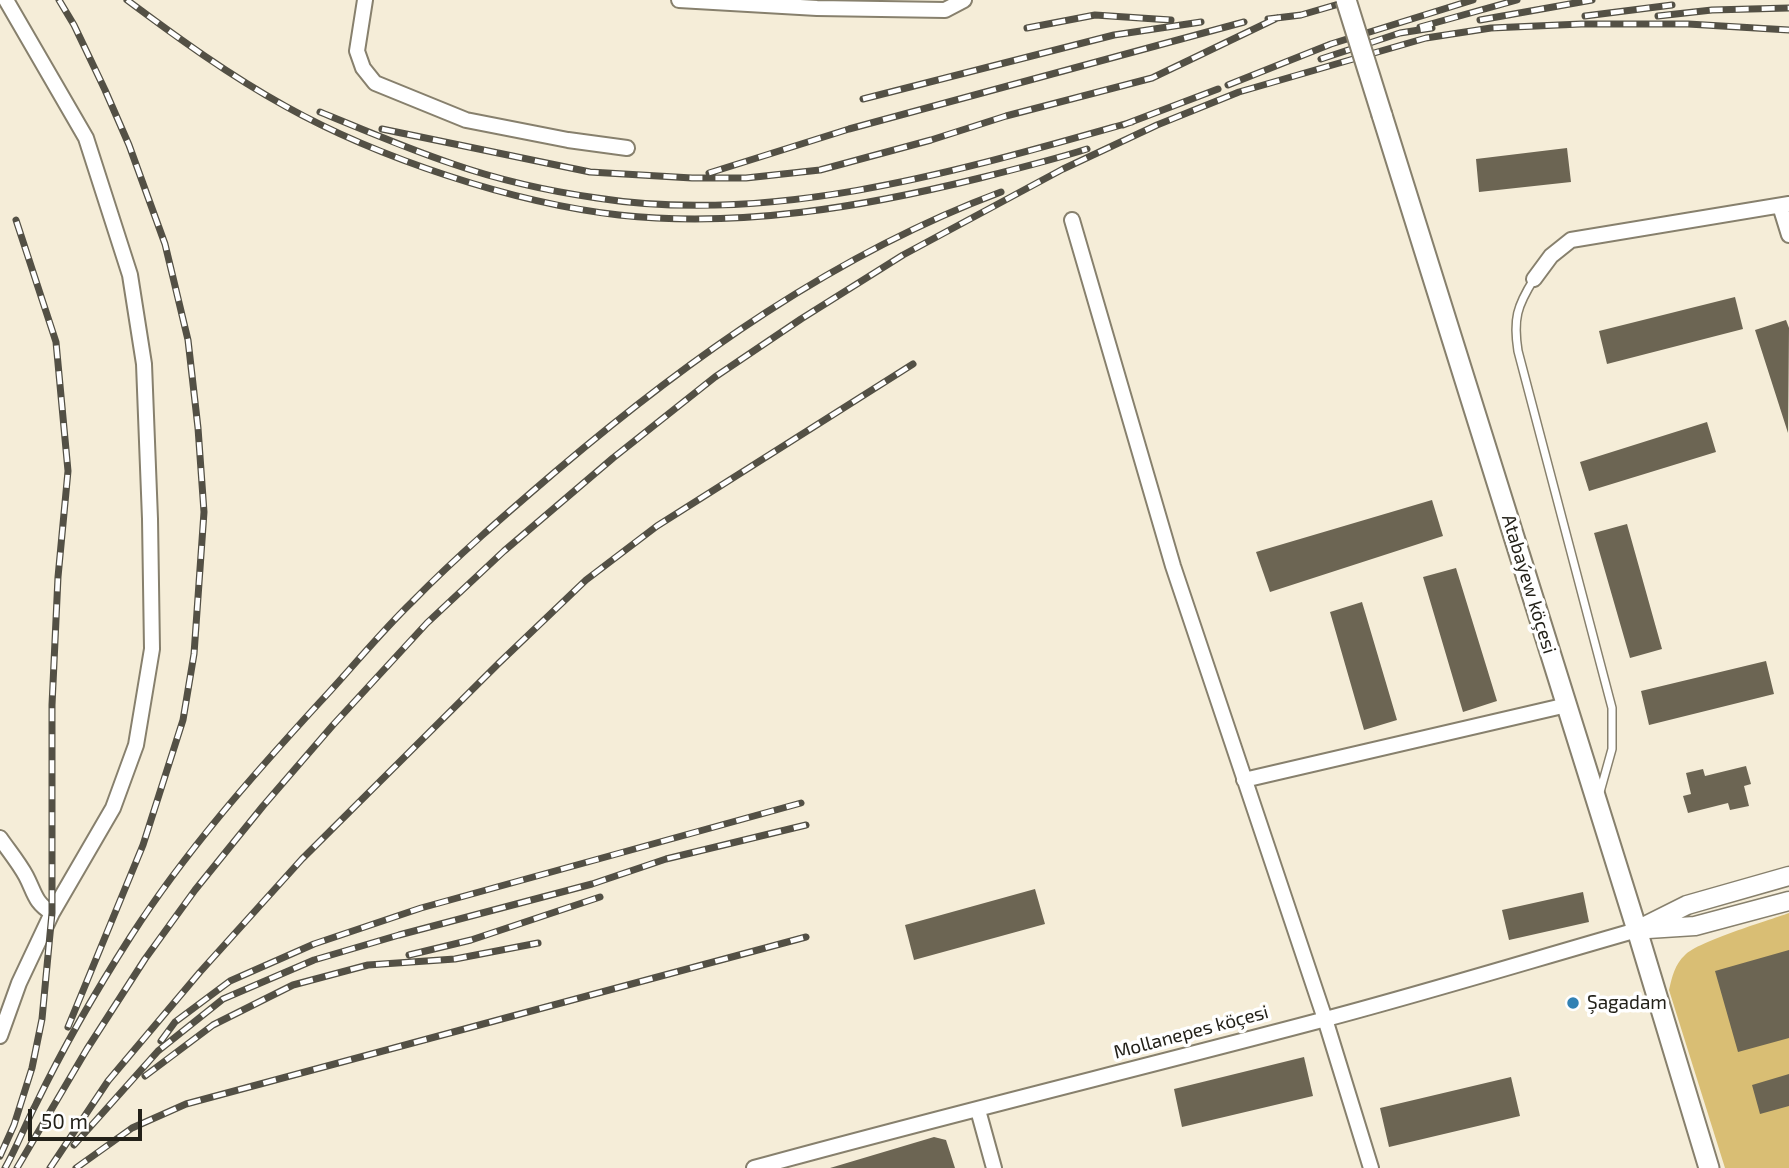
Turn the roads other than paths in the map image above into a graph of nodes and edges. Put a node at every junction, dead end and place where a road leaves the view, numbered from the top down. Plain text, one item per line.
1 (6, 0) edge
2 (365, 0) edge
3 (679, 0) edge
4 (964, 0) edge
5 (1346, 0) edge
6 (626, 148) dead end
7 (1784, 205) edge
8 (1072, 220) dead end
9 (1789, 235) edge
10 (1534, 279) joint
11 (1567, 705) junction
12 (1244, 780) junction
13 (1597, 801) junction
14 (0, 838) edge
15 (1789, 876) edge
16 (1789, 901) edge
17 (52, 913) junction
18 (1637, 930) junction
19 (1325, 1019) junction
20 (0, 1036) edge
21 (978, 1110) junction
22 (754, 1168) edge
23 (995, 1168) edge
24 (1371, 1168) edge
25 (1709, 1168) edge

1 - 17 street
2 - 6 street
3 - 4 street
5 - 11 main road, Atabaýew köçesi, bridge
7 - 9 street
7 - 10 street
8 - 12 street
10 - 13 lane
11 - 12 street
11 - 13 main road, Atabaýew köçesi
12 - 19 street
13 - 18 main road, Atabaýew köçesi
14 - 17 street
15 - 18 street, Mollanepes köçesi
16 - 18 street, Mollanepes köçesi
17 - 20 street
18 - 19 street, Mollanepes köçesi
18 - 25 main road, Atabaýew köçesi
19 - 21 street, Mollanepes köçesi
19 - 24 street
21 - 22 street, Mollanepes köçesi
21 - 23 street

